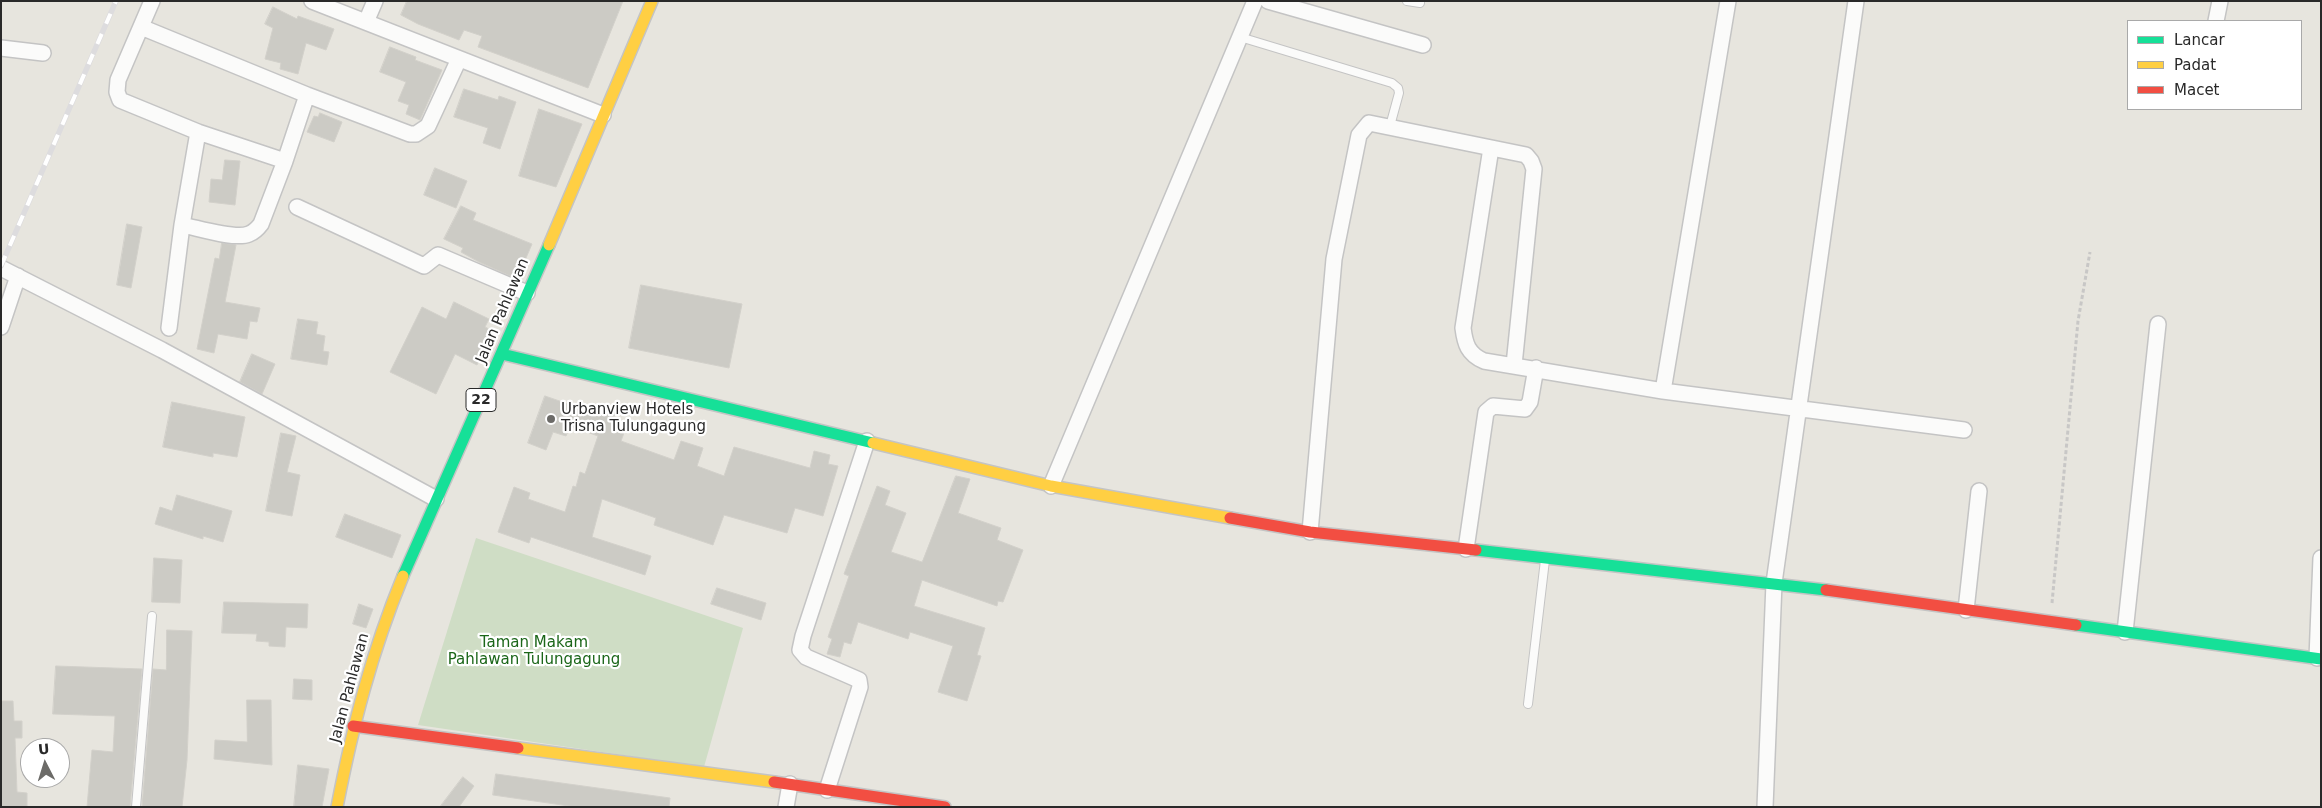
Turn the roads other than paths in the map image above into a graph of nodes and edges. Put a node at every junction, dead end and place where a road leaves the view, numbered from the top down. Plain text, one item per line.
1 (152, 1) edge
2 (312, 1) edge
3 (375, 1) edge
4 (652, 1) edge
5 (1255, 1) edge
6 (1268, 1) edge
7 (1408, 1) edge
8 (1728, 1) edge
9 (1856, 1) edge
10 (2220, 1) edge
11 (1420, 3) dead end
12 (2216, 20) edge
13 (366, 22) junction
14 (141, 27) junction
15 (1240, 38) junction
16 (1423, 44) dead end
17 (1, 48) edge
18 (43, 53) dead end
19 (459, 59) junction
20 (307, 95) junction
21 (603, 115) junction
22 (1390, 126) junction
23 (198, 132) junction
24 (1491, 148) junction
25 (286, 161) junction
26 (297, 207) dead end
27 (182, 226) junction
28 (1, 268) edge
29 (18, 276) junction
30 (527, 293) junction
31 (2158, 324) dead end
32 (1, 327) edge
33 (169, 328) dead end
34 (502, 354) junction
35 (1514, 365) junction
36 (1536, 368) junction
37 (1663, 390) junction
38 (1798, 407) junction
39 (1964, 430) dead end
40 (867, 441) junction
41 (1051, 486) junction
42 (1979, 491) dead end
43 (436, 499) junction
44 (1310, 532) junction
45 (1466, 549) junction
46 (1545, 558) junction
47 (2321, 558) edge
48 (1774, 583) junction
49 (1966, 610) junction
50 (152, 616) dead end
51 (2125, 632) junction
52 (2319, 658) edge
53 (1528, 704) dead end
54 (353, 726) junction
55 (790, 784) junction
56 (827, 790) junction
57 (136, 807) edge
58 (337, 807) edge
59 (786, 807) edge
60 (945, 807) edge
61 (1765, 807) edge

1 - 14 street
2 - 13 street
3 - 13 street
4 - 21 main road, Jalan Pahlawan / 22
5 - 15 street
6 - 16 street
7 - 11 lane
8 - 37 street
9 - 38 street
10 - 12 street
13 - 19 street
14 - 20 street
14 - 23 street
15 - 22 lane
15 - 41 street
17 - 18 street
19 - 20 street
19 - 21 street
20 - 25 street
21 - 30 main road, Jalan Pahlawan / 22
22 - 24 street
22 - 44 street
23 - 25 street
23 - 27 street
24 - 35 street
24 - 35 street
25 - 27 street
26 - 30 street
27 - 33 street
28 - 29 street
29 - 32 street
29 - 43 street
30 - 34 main road, Jalan Pahlawan / 22
31 - 51 street
34 - 40 main road
34 - 43 main road, Jalan Pahlawan / 22
35 - 36 street
36 - 37 street
36 - 45 street
37 - 38 street
38 - 39 street
38 - 48 street
40 - 41 main road
40 - 56 street
41 - 44 main road
42 - 49 street
43 - 54 main road, Jalan Pahlawan / 22
44 - 45 main road
45 - 46 main road
46 - 48 main road
46 - 53 lane
47 - 52 street
48 - 49 main road
48 - 61 street
49 - 51 main road
50 - 57 lane
51 - 52 main road
54 - 55 main road
54 - 58 main road, Jalan Pahlawan / 22
55 - 56 main road
55 - 59 street
56 - 60 main road

